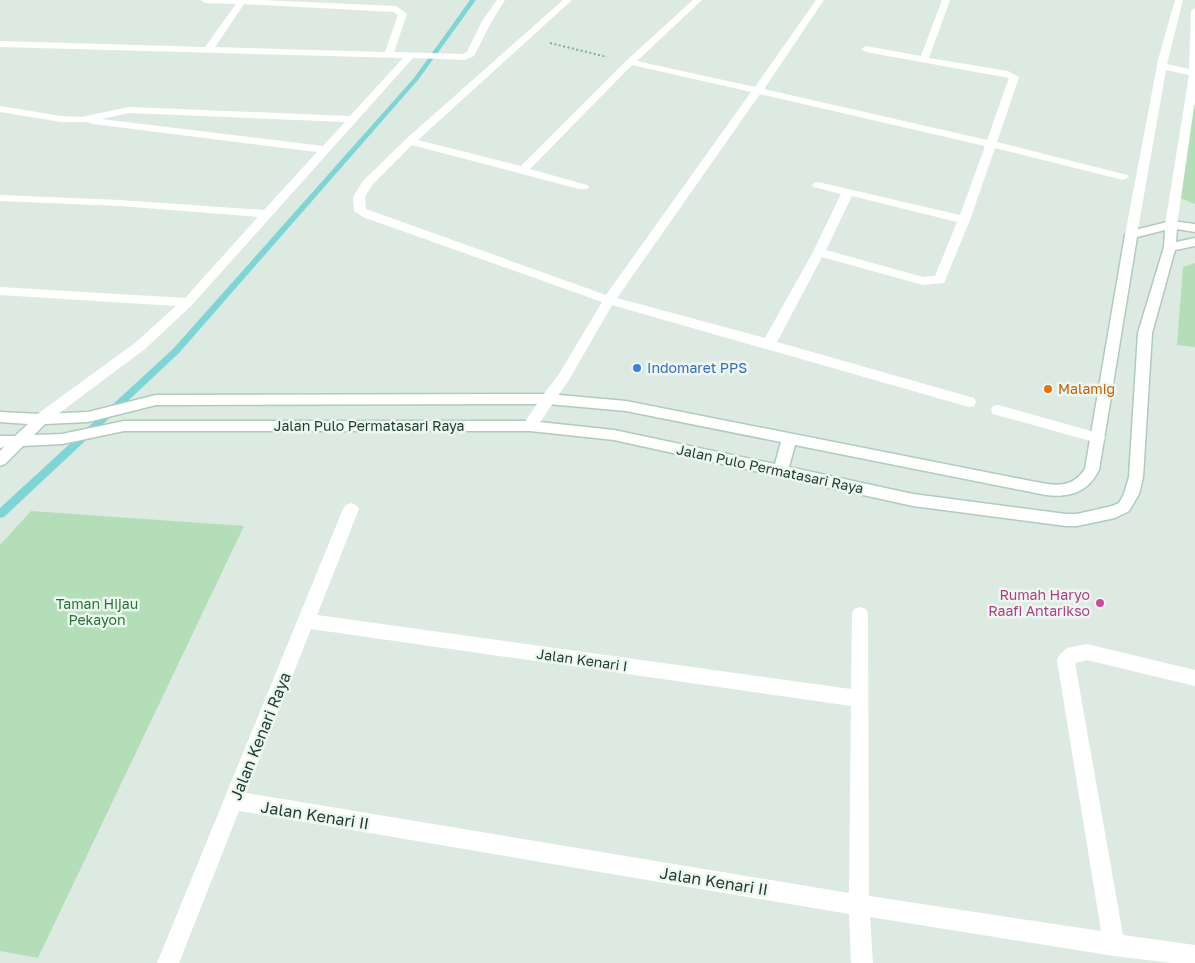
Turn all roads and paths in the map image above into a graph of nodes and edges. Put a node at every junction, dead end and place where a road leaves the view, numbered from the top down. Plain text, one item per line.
1 (206, 0) edge
2 (501, 0) edge
3 (568, 0) edge
4 (698, 0) edge
5 (820, 0) edge
6 (946, 0) edge
7 (1179, 0) edge
8 (243, 1) edge
9 (1195, 11) edge
10 (527, 38) junction
11 (0, 44) edge
12 (866, 48) dead end
13 (208, 50) junction
14 (388, 56) junction
15 (410, 56) junction
16 (924, 60) junction
17 (630, 62) junction
18 (1162, 66) junction
19 (1194, 73) edge
20 (756, 90) junction
21 (0, 109) edge
22 (352, 119) junction
23 (82, 120) junction
24 (410, 141) junction
25 (991, 144) junction
26 (327, 150) junction
27 (523, 170) junction
28 (1123, 177) dead end
29 (818, 185) dead end
30 (583, 187) dead end
31 (848, 192) junction
32 (0, 198) edge
33 (269, 214) junction
34 (964, 220) junction
35 (1171, 225) junction
36 (1195, 228) edge
37 (1131, 235) junction
38 (1195, 242) edge
39 (1170, 247) junction
40 (819, 252) junction
41 (0, 291) edge
42 (608, 300) junction
43 (188, 302) junction
44 (770, 344) junction
45 (548, 399) junction
46 (969, 402) dead end
47 (998, 410) dead end
48 (0, 417) edge
49 (41, 419) junction
50 (530, 426) junction
51 (1098, 438) junction
52 (789, 440) junction
53 (0, 442) edge
54 (19, 442) junction
55 (0, 460) edge
56 (780, 471) junction
57 (351, 509) dead end
58 (860, 614) dead end
59 (305, 621) junction
60 (1195, 678) edge
61 (860, 699) junction
62 (234, 801) junction
63 (859, 905) junction
64 (1114, 945) junction
65 (1195, 956) edge
66 (168, 963) edge
67 (862, 963) edge

1 - 8 street
2 - 15 street
3 - 10 street
4 - 17 street
5 - 20 street
6 - 16 street
7 - 18 street, Jalan Pulo Permatasari Raya
8 - 13 street
8 - 14 street
9 - 19 street, Jalan Pulo Permatasari Raya
10 - 17 path
10 - 24 street
11 - 13 street
12 - 16 street
13 - 14 street
14 - 15 street
15 - 22 street
16 - 25 street
17 - 20 street
17 - 27 street
18 - 19 street
18 - 37 street, Jalan Pulo Permatasari Raya
19 - 35 street, Jalan Pulo Permatasari Raya
20 - 25 street
20 - 42 street
21 - 23 street
22 - 23 street
22 - 26 street
23 - 26 street
24 - 27 street
24 - 42 street
25 - 28 street
25 - 34 street
26 - 33 street
27 - 30 street
29 - 31 street
31 - 34 street
31 - 40 street
32 - 33 street
33 - 43 street
34 - 40 street
35 - 36 street
35 - 37 street
35 - 39 street, Jalan Pulo Permatasari Raya
37 - 51 street, Jalan Pulo Permatasari Raya
38 - 39 street
39 - 56 street, Jalan Pulo Permatasari Raya
40 - 44 street
41 - 43 street
42 - 44 street
42 - 45 street
43 - 49 street
44 - 46 street
45 - 49 street, Jalan Pulo Permatasari Raya
45 - 50 street
45 - 52 street, Jalan Pulo Permatasari Raya
47 - 51 street
48 - 49 street, Jalan Pulo Permatasari Raya
49 - 54 street
50 - 54 street, Jalan Pulo Permatasari Raya
50 - 56 street, Jalan Pulo Permatasari Raya
51 - 52 street, Jalan Pulo Permatasari Raya
52 - 56 street
53 - 54 street, Jalan Pulo Permatasari Raya
54 - 55 street
57 - 59 street, Jalan Kenari Raya
58 - 61 street
59 - 61 street, Jalan Kenari I
59 - 62 street, Jalan Kenari Raya
60 - 64 street
61 - 63 street
62 - 63 street, Jalan Kenari II
62 - 66 street, Jalan Kenari Raya
63 - 64 street, Jalan Kenari II
63 - 67 street
64 - 65 street, Jalan Kenari II

